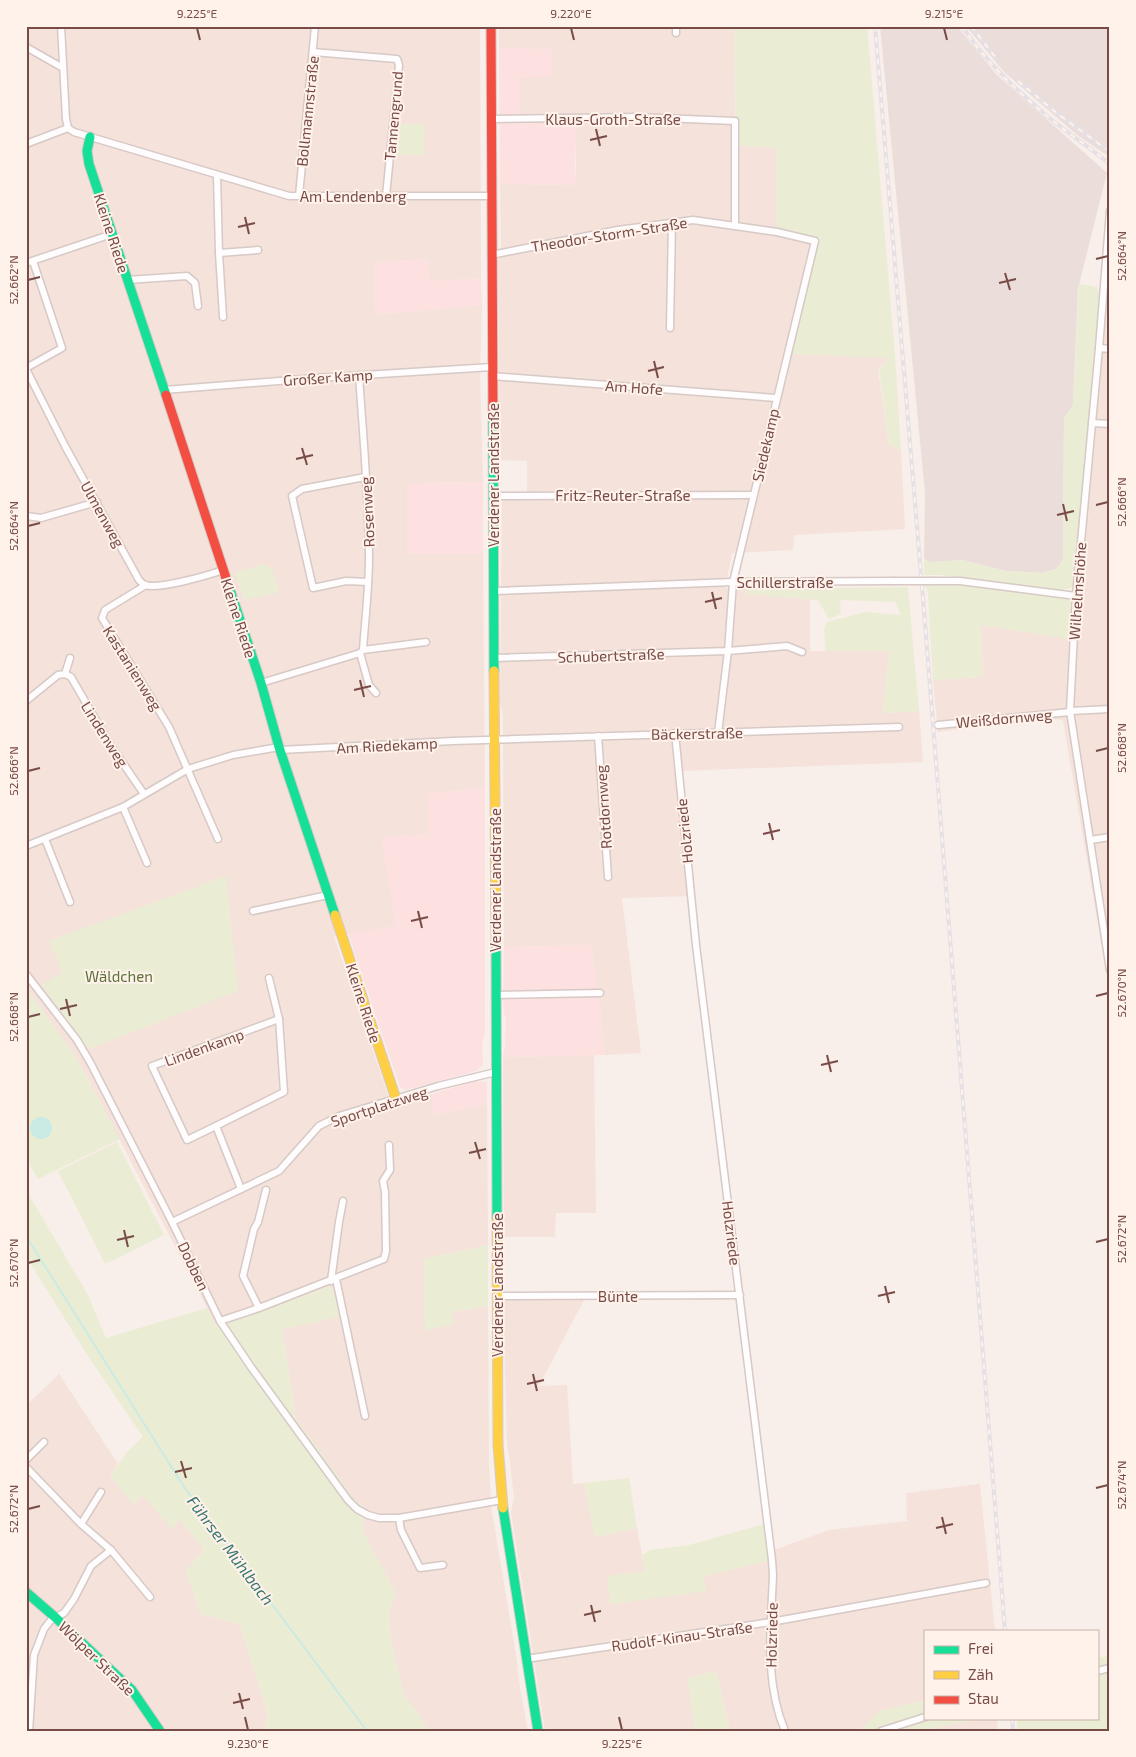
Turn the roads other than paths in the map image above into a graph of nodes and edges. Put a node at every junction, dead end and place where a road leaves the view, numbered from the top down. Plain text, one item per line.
1 (61, 26) edge
2 (315, 26) edge
3 (491, 26) edge
4 (26, 47) edge
5 (313, 52) junction
6 (63, 68) junction
7 (492, 119) junction
8 (68, 128) junction
9 (90, 137) junction
10 (26, 144) edge
11 (217, 175) junction
12 (300, 196) junction
13 (386, 196) junction
14 (492, 196) junction
15 (1110, 210) edge
16 (672, 222) junction
17 (735, 226) junction
18 (112, 234) junction
19 (815, 241) joint
20 (258, 250) dead end
21 (219, 253) junction
22 (492, 255) junction
23 (30, 262) edge
24 (127, 280) junction
25 (198, 306) dead end
26 (223, 317) dead end
27 (670, 328) dead end
28 (1099, 348) junction
29 (1110, 349) edge
30 (26, 368) edge
31 (492, 371) junction
32 (359, 375) junction
33 (164, 390) junction
34 (776, 398) junction
35 (1092, 423) junction
36 (1110, 424) edge
37 (365, 477) junction
38 (753, 495) junction
39 (493, 496) junction
40 (97, 502) junction
41 (26, 516) edge
42 (223, 570) junction
43 (368, 582) junction
44 (731, 582) junction
45 (146, 585) junction
46 (494, 591) junction
47 (1076, 596) junction
48 (426, 642) dead end
49 (728, 651) junction
50 (361, 652) junction
51 (802, 652) dead end
52 (70, 658) dead end
53 (494, 658) junction
54 (65, 674) junction
55 (261, 683) junction
56 (376, 693) dead end
57 (26, 701) edge
58 (1110, 709) edge
59 (1070, 711) junction
60 (938, 724) dead end
61 (899, 727) dead end
62 (718, 733) junction
63 (674, 734) junction
64 (598, 736) junction
65 (494, 740) junction
66 (280, 749) junction
67 (188, 769) junction
68 (144, 794) junction
69 (123, 807) junction
70 (1110, 837) edge
71 (45, 839) junction
72 (218, 839) dead end
73 (1090, 840) junction
74 (26, 846) edge
75 (147, 863) dead end
76 (608, 877) dead end
77 (328, 895) junction
78 (70, 902) dead end
79 (253, 911) dead end
80 (1110, 970) edge
81 (26, 974) edge
82 (269, 978) dead end
83 (600, 993) dead end
84 (495, 995) junction
85 (279, 1020) junction
86 (496, 1072) junction
87 (396, 1099) junction
88 (216, 1126) junction
89 (389, 1145) dead end
90 (241, 1189) junction
91 (266, 1190) dead end
92 (343, 1201) dead end
93 (172, 1222) junction
94 (333, 1280) junction
95 (740, 1295) junction
96 (497, 1296) junction
97 (259, 1308) junction
98 (220, 1320) junction
99 (365, 1416) dead end
100 (44, 1442) dead end
101 (26, 1460) edge
102 (26, 1468) edge
103 (102, 1492) dead end
104 (502, 1500) junction
105 (398, 1518) junction
106 (81, 1524) junction
107 (111, 1550) junction
108 (443, 1565) dead end
109 (986, 1584) dead end
110 (26, 1592) edge
111 (150, 1598) dead end
112 (56, 1618) junction
113 (771, 1622) junction
114 (526, 1659) junction
115 (924, 1717) edge
116 (29, 1731) edge
117 (160, 1731) edge
118 (538, 1731) edge
119 (785, 1731) edge
120 (881, 1731) edge

1 - 6 street
2 - 5 street, Bollmannstraße
3 - 7 main road, Verdener Landstraße
4 - 6 street
5 - 12 street, Bollmannstraße
5 - 13 street, Tannengrund
6 - 8 street
7 - 14 main road, Verdener Landstraße
7 - 17 street, Klaus-Groth-Straße
8 - 9 street, Am Lendenberg
8 - 10 street
9 - 11 street, Am Lendenberg
9 - 18 main road, Kleine Riede
11 - 12 street, Am Lendenberg
11 - 21 street
12 - 13 street, Am Lendenberg
13 - 14 street, Am Lendenberg
14 - 22 main road, Verdener Landstraße
15 - 28 street, Wilhelmshöhe
16 - 17 street, Theodor-Storm-Straße
16 - 22 street, Theodor-Storm-Straße
16 - 27 street
17 - 19 street, Theodor-Storm-Straße
18 - 23 street
18 - 24 main road, Kleine Riede
19 - 34 street, Siedekamp
20 - 21 street
21 - 26 street
22 - 31 main road, Verdener Landstraße
23 - 30 street, Ulmenweg
24 - 25 street
24 - 33 main road, Kleine Riede
28 - 29 street
28 - 35 street, Wilhelmshöhe
30 - 40 street, Ulmenweg
31 - 32 street, Großer Kamp
31 - 34 street, Am Hofe
31 - 39 main road, Verdener Landstraße
32 - 33 street, Großer Kamp
32 - 37 street, Rosenweg
33 - 42 main road, Kleine Riede
34 - 38 street, Siedekamp
35 - 36 street
35 - 47 street, Wilhelmshöhe
37 - 43 street, Rosenweg
37 - 43 street
38 - 39 street, Fritz-Reuter-Straße
38 - 44 street, Siedekamp
39 - 46 main road, Verdener Landstraße
40 - 41 street
40 - 45 street, Ulmenweg
42 - 45 street
42 - 55 main road, Kleine Riede
43 - 50 street, Rosenweg
44 - 46 street, Schillerstraße
44 - 47 street, Schillerstraße, bridge
44 - 49 street, Siedekamp
45 - 67 street, Kastanienweg
46 - 53 main road, Verdener Landstraße
47 - 59 street, Wilhelmshöhe
48 - 50 street
49 - 51 street
49 - 53 street, Schubertstraße
49 - 62 street, Siedekamp
50 - 55 street
50 - 56 street, Rosenweg
52 - 54 street
53 - 65 main road, Verdener Landstraße
54 - 57 street
54 - 68 street, Lindenweg
55 - 66 main road, Kleine Riede
58 - 59 street, Weißdornweg
59 - 60 street, Weißdornweg
59 - 73 street, Wilhelmshöhe
61 - 62 street, Bäckerstraße
62 - 63 street, Bäckerstraße
63 - 64 street, Bäckerstraße
63 - 95 street, Holzriede
64 - 65 street, Bäckerstraße
64 - 76 street, Rotdornweg
65 - 66 street, Am Riedekamp
65 - 84 main road, Verdener Landstraße
66 - 67 street, Am Riedekamp
66 - 77 main road, Kleine Riede
67 - 68 street, Am Riedekamp
67 - 72 street
68 - 69 street, Am Riedekamp
69 - 71 street, Am Riedekamp
69 - 75 street
70 - 73 street
71 - 74 street, Am Riedekamp
71 - 78 street
73 - 80 street, Wilhelmshöhe
77 - 79 street
77 - 87 main road, Kleine Riede
81 - 93 street, Dobben
82 - 85 street, Lindenkamp
83 - 84 street
84 - 86 main road, Verdener Landstraße
85 - 88 street, Lindenkamp
85 - 88 street, Lindenkamp
86 - 87 street, Sportplatzweg
86 - 96 main road, Verdener Landstraße
87 - 90 street, Sportplatzweg
88 - 90 street
89 - 94 street
90 - 93 street, Sportplatzweg
91 - 97 street
92 - 94 street
93 - 98 street, Dobben
94 - 97 street
94 - 99 street
95 - 96 street, Bünte
95 - 113 street, Holzriede
96 - 104 main road, Verdener Landstraße
97 - 98 street
98 - 105 street, Dobben
100 - 101 street
102 - 106 street
103 - 106 street
104 - 105 street, Dobben
104 - 114 main road, Verdener Landstraße
105 - 108 street
106 - 107 street
107 - 111 street
107 - 112 street
109 - 113 street, Rudolf-Kinau-Straße
110 - 112 main road, Wölper Straße
112 - 116 street
112 - 117 main road, Wölper Straße
113 - 114 street, Rudolf-Kinau-Straße
113 - 119 street, Holzriede
114 - 118 main road, Verdener Landstraße
115 - 120 street

